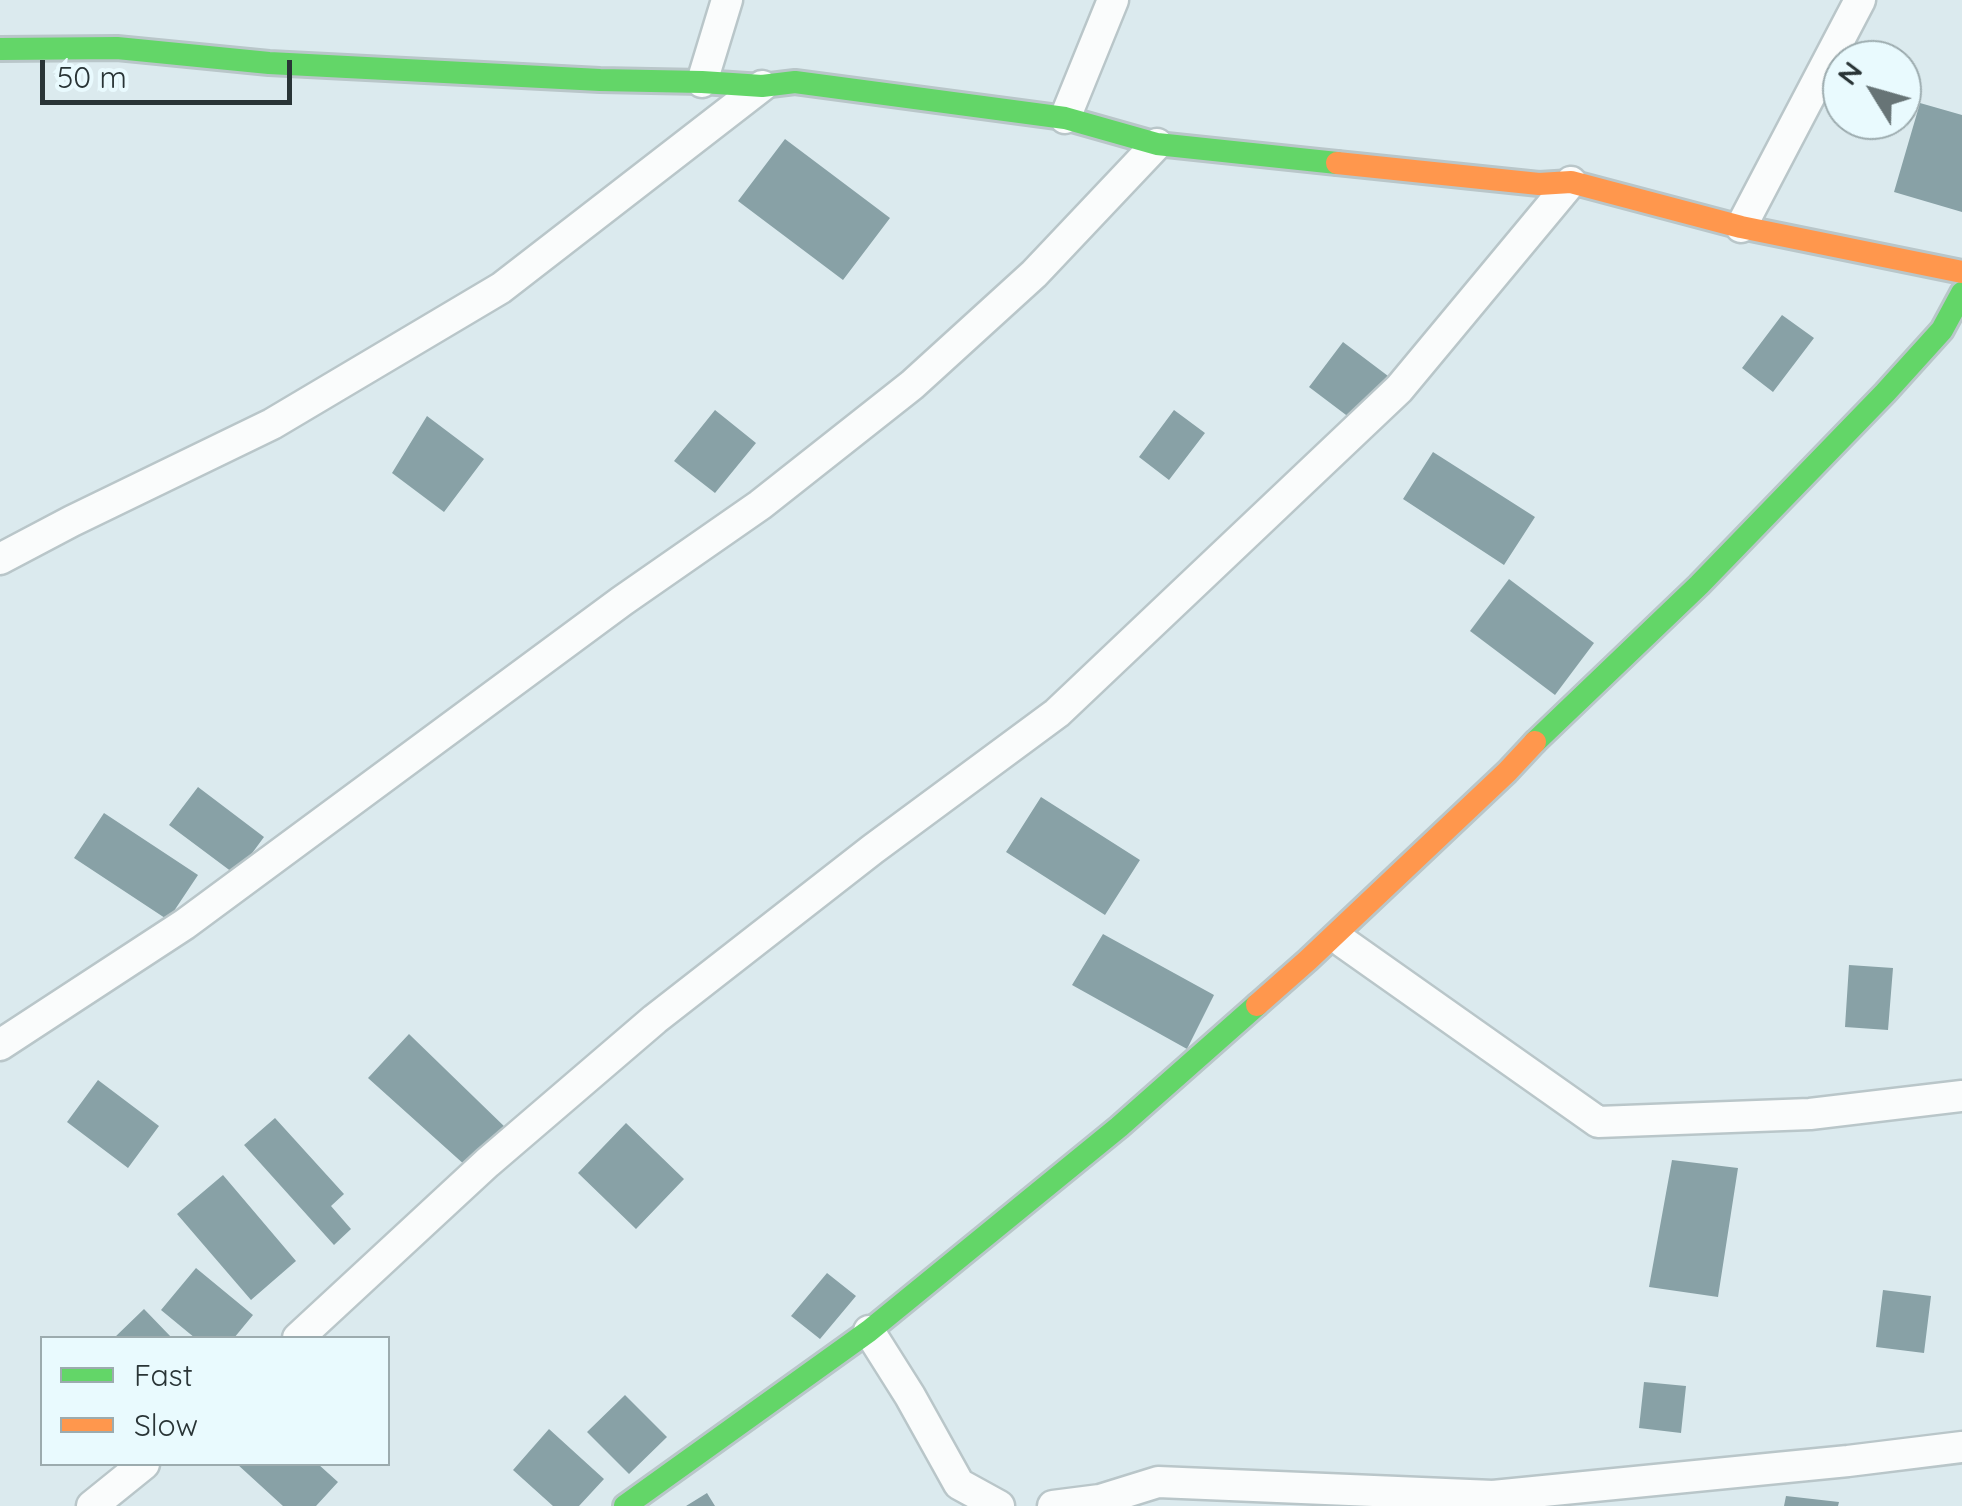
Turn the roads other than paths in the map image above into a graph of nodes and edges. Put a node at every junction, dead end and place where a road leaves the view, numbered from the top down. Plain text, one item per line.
1 (727, 0) edge
2 (1113, 0) edge
3 (1860, 0) edge
4 (0, 48) edge
5 (702, 82) junction
6 (762, 86) junction
7 (1065, 118) junction
8 (1157, 144) junction
9 (1570, 182) junction
10 (1742, 227) junction
11 (1962, 272) edge
12 (1962, 293) edge
13 (0, 559) edge
14 (1344, 942) dead end
15 (0, 1046) edge
16 (1962, 1095) edge
17 (1578, 1132) dead end
18 (869, 1331) junction
19 (300, 1336) edge
20 (1962, 1447) edge
21 (142, 1466) edge
22 (1664, 1492) edge
23 (92, 1506) edge
24 (625, 1506) edge
25 (999, 1506) edge
26 (1054, 1506) edge

1 - 5 street
2 - 7 street
3 - 10 street
4 - 5 street
5 - 6 street
6 - 7 street
6 - 13 street
7 - 8 street
8 - 9 street
8 - 15 street
9 - 10 street
9 - 19 street
10 - 11 street
12 - 18 street
14 - 16 street
16 - 17 street
18 - 24 street
18 - 25 street
20 - 22 street
21 - 23 street
22 - 26 street

